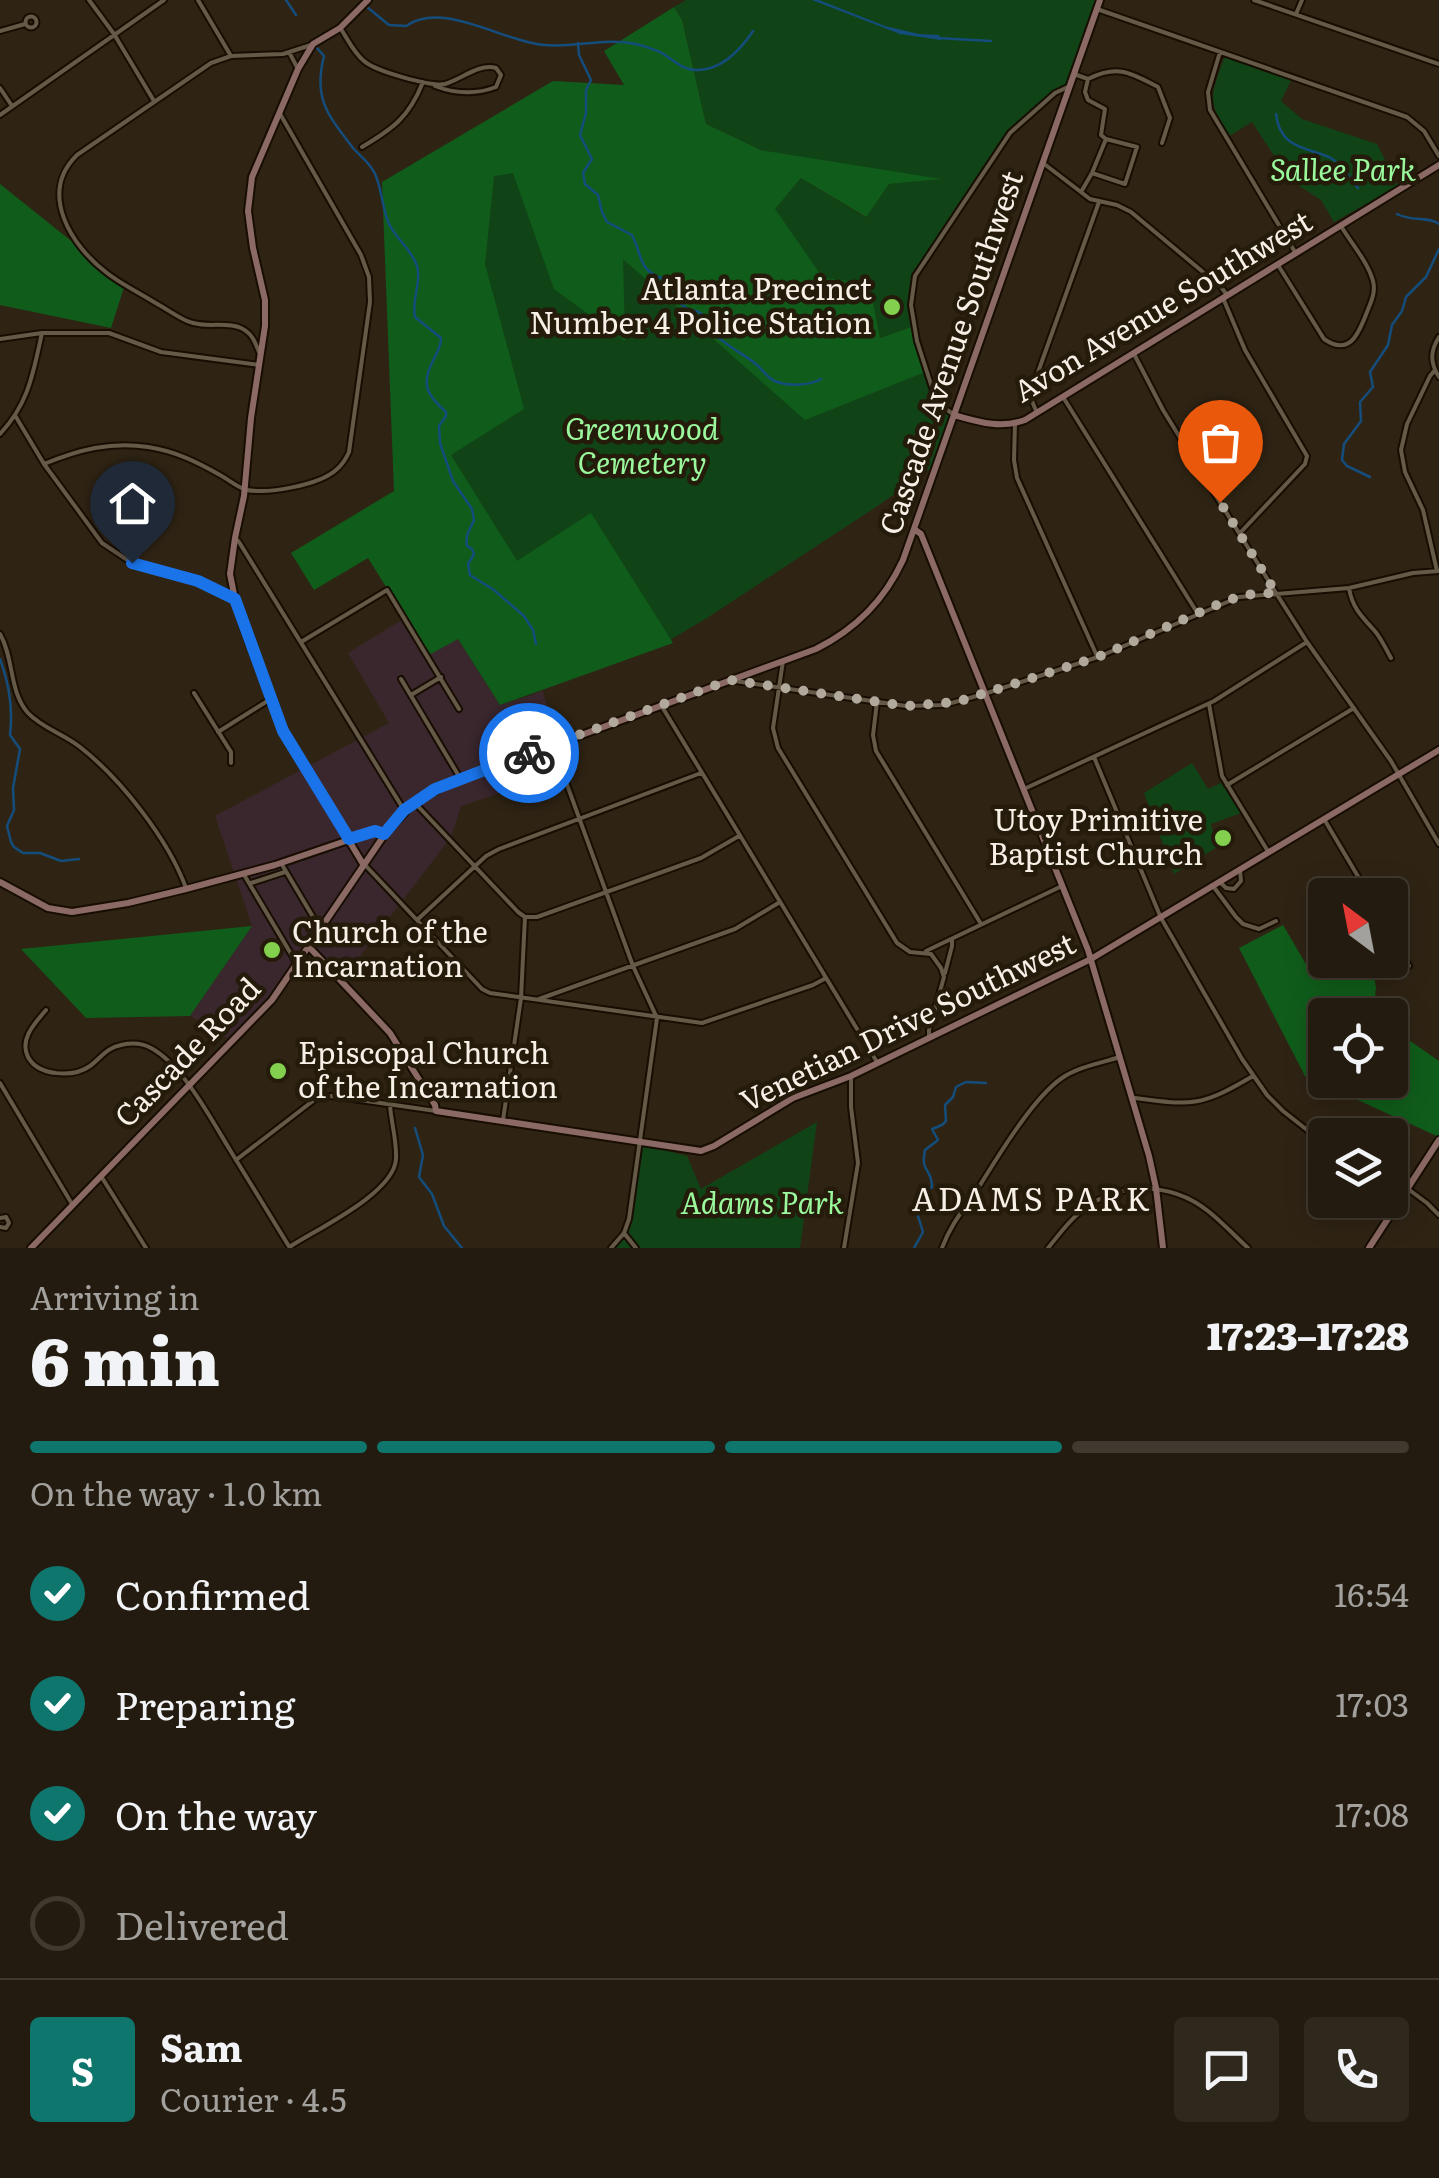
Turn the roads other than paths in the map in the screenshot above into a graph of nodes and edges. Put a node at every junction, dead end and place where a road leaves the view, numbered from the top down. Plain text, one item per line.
1 (89, 0) edge
2 (164, 0) edge
3 (198, 0) edge
4 (368, 0) edge
5 (1100, 0) edge
6 (1254, 0) edge
7 (1302, 0) edge
8 (1097, 9) junction
9 (1296, 15) junction
10 (25, 24) dead end
11 (340, 28) junction
12 (0, 31) edge
13 (114, 34) junction
14 (312, 44) junction
15 (289, 52) junction
16 (1220, 52) junction
17 (307, 53) junction
18 (231, 56) junction
19 (1439, 64) edge
20 (298, 69) junction
21 (1074, 74) junction
22 (1088, 78) junction
23 (423, 82) junction
24 (435, 86) junction
25 (1070, 86) junction
26 (0, 88) edge
27 (154, 102) junction
28 (12, 106) junction
29 (279, 112) junction
30 (0, 115) edge
31 (1106, 139) junction
32 (1162, 144) dead end
33 (362, 147) dead end
34 (1439, 156) edge
35 (1043, 163) junction
36 (1439, 165) edge
37 (1092, 173) junction
38 (1082, 192) junction
39 (1099, 202) junction
40 (1341, 226) junction
41 (1296, 253) junction
42 (1278, 264) junction
43 (1225, 297) junction
44 (42, 333) junction
45 (1439, 337) edge
46 (0, 339) edge
47 (1134, 354) junction
48 (260, 361) junction
49 (1435, 370) junction
50 (1439, 377) edge
51 (1063, 397) junction
52 (1038, 413) junction
53 (954, 415) junction
54 (16, 417) junction
55 (1015, 423) junction
56 (0, 434) edge
57 (44, 464) junction
58 (245, 490) junction
59 (914, 529) junction
60 (1240, 533) junction
61 (235, 538) junction
62 (1438, 571) edge
63 (1349, 588) junction
64 (1276, 593) junction
65 (235, 599) junction
66 (1198, 614) junction
67 (0, 634) edge
68 (301, 642) junction
69 (1308, 642) junction
70 (1098, 657) junction
71 (1391, 658) dead end
72 (779, 662) junction
73 (440, 677) junction
74 (401, 679) dead end
75 (730, 680) junction
76 (779, 686) junction
77 (194, 693) dead end
78 (984, 694) junction
79 (411, 695) junction
80 (270, 699) junction
81 (877, 702) junction
82 (1210, 704) junction
83 (661, 705) junction
84 (460, 708) dead end
85 (1354, 708) junction
86 (542, 716) dead end
87 (218, 732) junction
88 (554, 744) junction
89 (1439, 750) edge
90 (1094, 757) junction
91 (231, 763) dead end
92 (701, 773) junction
93 (1399, 774) junction
94 (460, 779) junction
95 (1227, 786) junction
96 (1023, 790) junction
97 (414, 802) junction
98 (404, 810) junction
99 (580, 818) junction
100 (1324, 819) junction
101 (384, 834) junction
102 (739, 836) junction
103 (349, 839) junction
104 (1439, 844) edge
105 (1269, 852) junction
106 (280, 863) junction
107 (364, 864) junction
108 (475, 866) junction
109 (1240, 870) junction
110 (285, 872) junction
111 (243, 874) junction
112 (1360, 878) edge
113 (0, 882) edge
114 (249, 884) junction
115 (1216, 884) junction
116 (1062, 886) junction
117 (186, 889) junction
118 (606, 892) junction
119 (780, 902) junction
120 (525, 916) junction
121 (1161, 918) junction
122 (417, 920) junction
123 (1276, 921) dead end
124 (981, 924) junction
125 (321, 930) junction
126 (952, 939) junction
127 (309, 947) junction
128 (925, 952) junction
129 (1091, 960) junction
130 (297, 964) junction
131 (633, 966) junction
132 (826, 978) junction
133 (944, 978) junction
134 (522, 998) junction
135 (538, 1000) junction
136 (46, 1010) dead end
137 (658, 1018) junction
138 (929, 1036) junction
139 (1120, 1057) junction
140 (877, 1062) junction
141 (851, 1076) junction
142 (1253, 1076) junction
143 (0, 1083) edge
144 (189, 1085) junction
145 (1132, 1098) junction
146 (390, 1104) junction
147 (436, 1112) junction
148 (502, 1122) junction
149 (1308, 1131) edge
150 (1439, 1140) edge
151 (640, 1142) junction
152 (236, 1160) junction
153 (101, 1176) junction
154 (1410, 1186) junction
155 (1156, 1188) junction
156 (73, 1205) junction
157 (1439, 1215) edge
158 (0, 1218) edge
159 (0, 1228) edge
160 (624, 1233) junction
161 (290, 1247) edge
162 (1371, 1247) edge
163 (31, 1248) edge
164 (146, 1248) edge
165 (611, 1248) edge
166 (636, 1248) edge
167 (844, 1248) edge
168 (942, 1248) edge
169 (1048, 1248) edge
170 (1163, 1248) edge
171 (1248, 1248) edge

1 - 13 street
2 - 13 street
3 - 18 street
4 - 11 street
5 - 8 street, Cascade Avenue Southwest
6 - 9 street
7 - 9 street
8 - 16 street
8 - 21 street, Cascade Avenue Southwest
9 - 19 street
10 - 12 street
11 - 14 street
11 - 23 street
13 - 27 street
13 - 28 street
14 - 15 street
14 - 17 street
15 - 17 street
15 - 18 street
15 - 20 street
16 - 34 street
16 - 41 street
17 - 20 street
18 - 27 street
20 - 29 street
21 - 22 street
21 - 25 street, Cascade Avenue Southwest
22 - 31 street
22 - 32 street
23 - 24 street
23 - 33 street
24 - 24 street
25 - 35 street, Cascade Avenue Southwest
25 - 53 street
26 - 28 street
27 - 48 street
28 - 30 street
29 - 48 street
29 - 58 street
31 - 37 street
31 - 37 street
35 - 38 street
35 - 53 street, Cascade Avenue Southwest
36 - 40 street, Avon Avenue Southwest
37 - 38 street
38 - 39 street
39 - 43 street
39 - 52 street
40 - 41 street, Avon Avenue Southwest
40 - 42 street
41 - 42 street, Avon Avenue Southwest
42 - 43 street, Avon Avenue Southwest
43 - 47 street, Avon Avenue Southwest
43 - 60 street
44 - 46 street
44 - 48 street
44 - 54 street
45 - 49 street
47 - 51 street, Avon Avenue Southwest
47 - 60 street
48 - 58 street
49 - 50 street
49 - 62 street
51 - 52 street, Avon Avenue Southwest
51 - 66 street
52 - 55 street, Avon Avenue Southwest
53 - 55 street, Avon Avenue Southwest
53 - 59 street, Cascade Avenue Southwest
54 - 56 street
54 - 57 street
55 - 70 street
57 - 58 street
57 - 65 street
58 - 61 street
59 - 72 street, Cascade Avenue Southwest
59 - 78 street
60 - 64 street
61 - 65 street
61 - 68 street
62 - 63 street
63 - 64 street
63 - 71 street
64 - 66 street
64 - 69 street
65 - 80 street
66 - 70 street
67 - 117 street
68 - 73 street
68 - 98 street
69 - 82 street
69 - 85 street
70 - 78 street
72 - 75 street, Cascade Road
72 - 76 street
73 - 79 street
73 - 84 street
74 - 79 street
75 - 76 street
75 - 83 street, Cascade Road
76 - 81 street
76 - 128 street
77 - 87 street
78 - 81 street
78 - 96 street
79 - 94 street
80 - 87 street
80 - 103 street
81 - 124 street
82 - 90 street
82 - 95 street
83 - 88 street, Cascade Road
83 - 92 street
85 - 93 street
85 - 95 street
86 - 88 street
87 - 91 street
88 - 94 street, Cascade Road
88 - 99 street
89 - 93 street, Venetian Drive Southwest
90 - 96 street
90 - 121 street
92 - 99 street
92 - 102 street
93 - 100 street, Venetian Drive Southwest
93 - 104 street
94 - 97 street, Cascade Road
95 - 105 street
96 - 116 street
97 - 98 street, Cascade Road
97 - 108 street
98 - 101 street, Cascade Road
99 - 108 street
99 - 118 street
100 - 105 street, Venetian Drive Southwest
100 - 112 street
101 - 103 street
101 - 107 street, Cascade Road
102 - 118 street
102 - 119 street
103 - 106 street
103 - 107 street
105 - 109 street, Venetian Drive Southwest
106 - 110 street
106 - 111 street
107 - 122 street
107 - 125 street, Cascade Road
108 - 120 street
108 - 122 street
109 - 115 street, Venetian Drive Southwest
109 - 115 street
110 - 114 street
110 - 125 street
111 - 114 street
111 - 117 street
113 - 117 street
114 - 130 street
115 - 121 street, Venetian Drive Southwest
115 - 123 street
116 - 124 street
116 - 129 street
118 - 120 street
118 - 131 street
119 - 131 street
119 - 132 street
120 - 134 street
121 - 129 street, Venetian Drive Southwest
121 - 142 street
122 - 134 street
124 - 126 street
125 - 127 street, Cascade Road
126 - 128 street
126 - 133 street
127 - 130 street, Cascade Road
127 - 147 street
128 - 133 street
129 - 138 street, Venetian Drive Southwest
129 - 139 street
130 - 144 street, Cascade Road
131 - 135 street
131 - 137 street
132 - 137 street
132 - 140 street
133 - 138 street
134 - 135 street
134 - 148 street
135 - 137 street
136 - 144 street
137 - 151 street
138 - 140 street, Venetian Drive Southwest
139 - 145 street
139 - 168 street
140 - 141 street, Venetian Drive Southwest
141 - 151 street, Venetian Drive Southwest
141 - 167 street
142 - 145 street
142 - 149 street
143 - 156 street
144 - 152 street
144 - 153 street, Cascade Road
145 - 155 street
146 - 147 street
146 - 152 street
146 - 161 street
147 - 148 street, Venetian Drive Southwest
148 - 151 street, Venetian Drive Southwest
150 - 154 street
151 - 160 street
152 - 161 street
153 - 156 street, Cascade Road
153 - 164 street
154 - 157 street
154 - 162 street
155 - 169 street
155 - 170 street
155 - 171 street
156 - 163 street, Cascade Road
158 - 159 street
160 - 165 street
160 - 166 street

